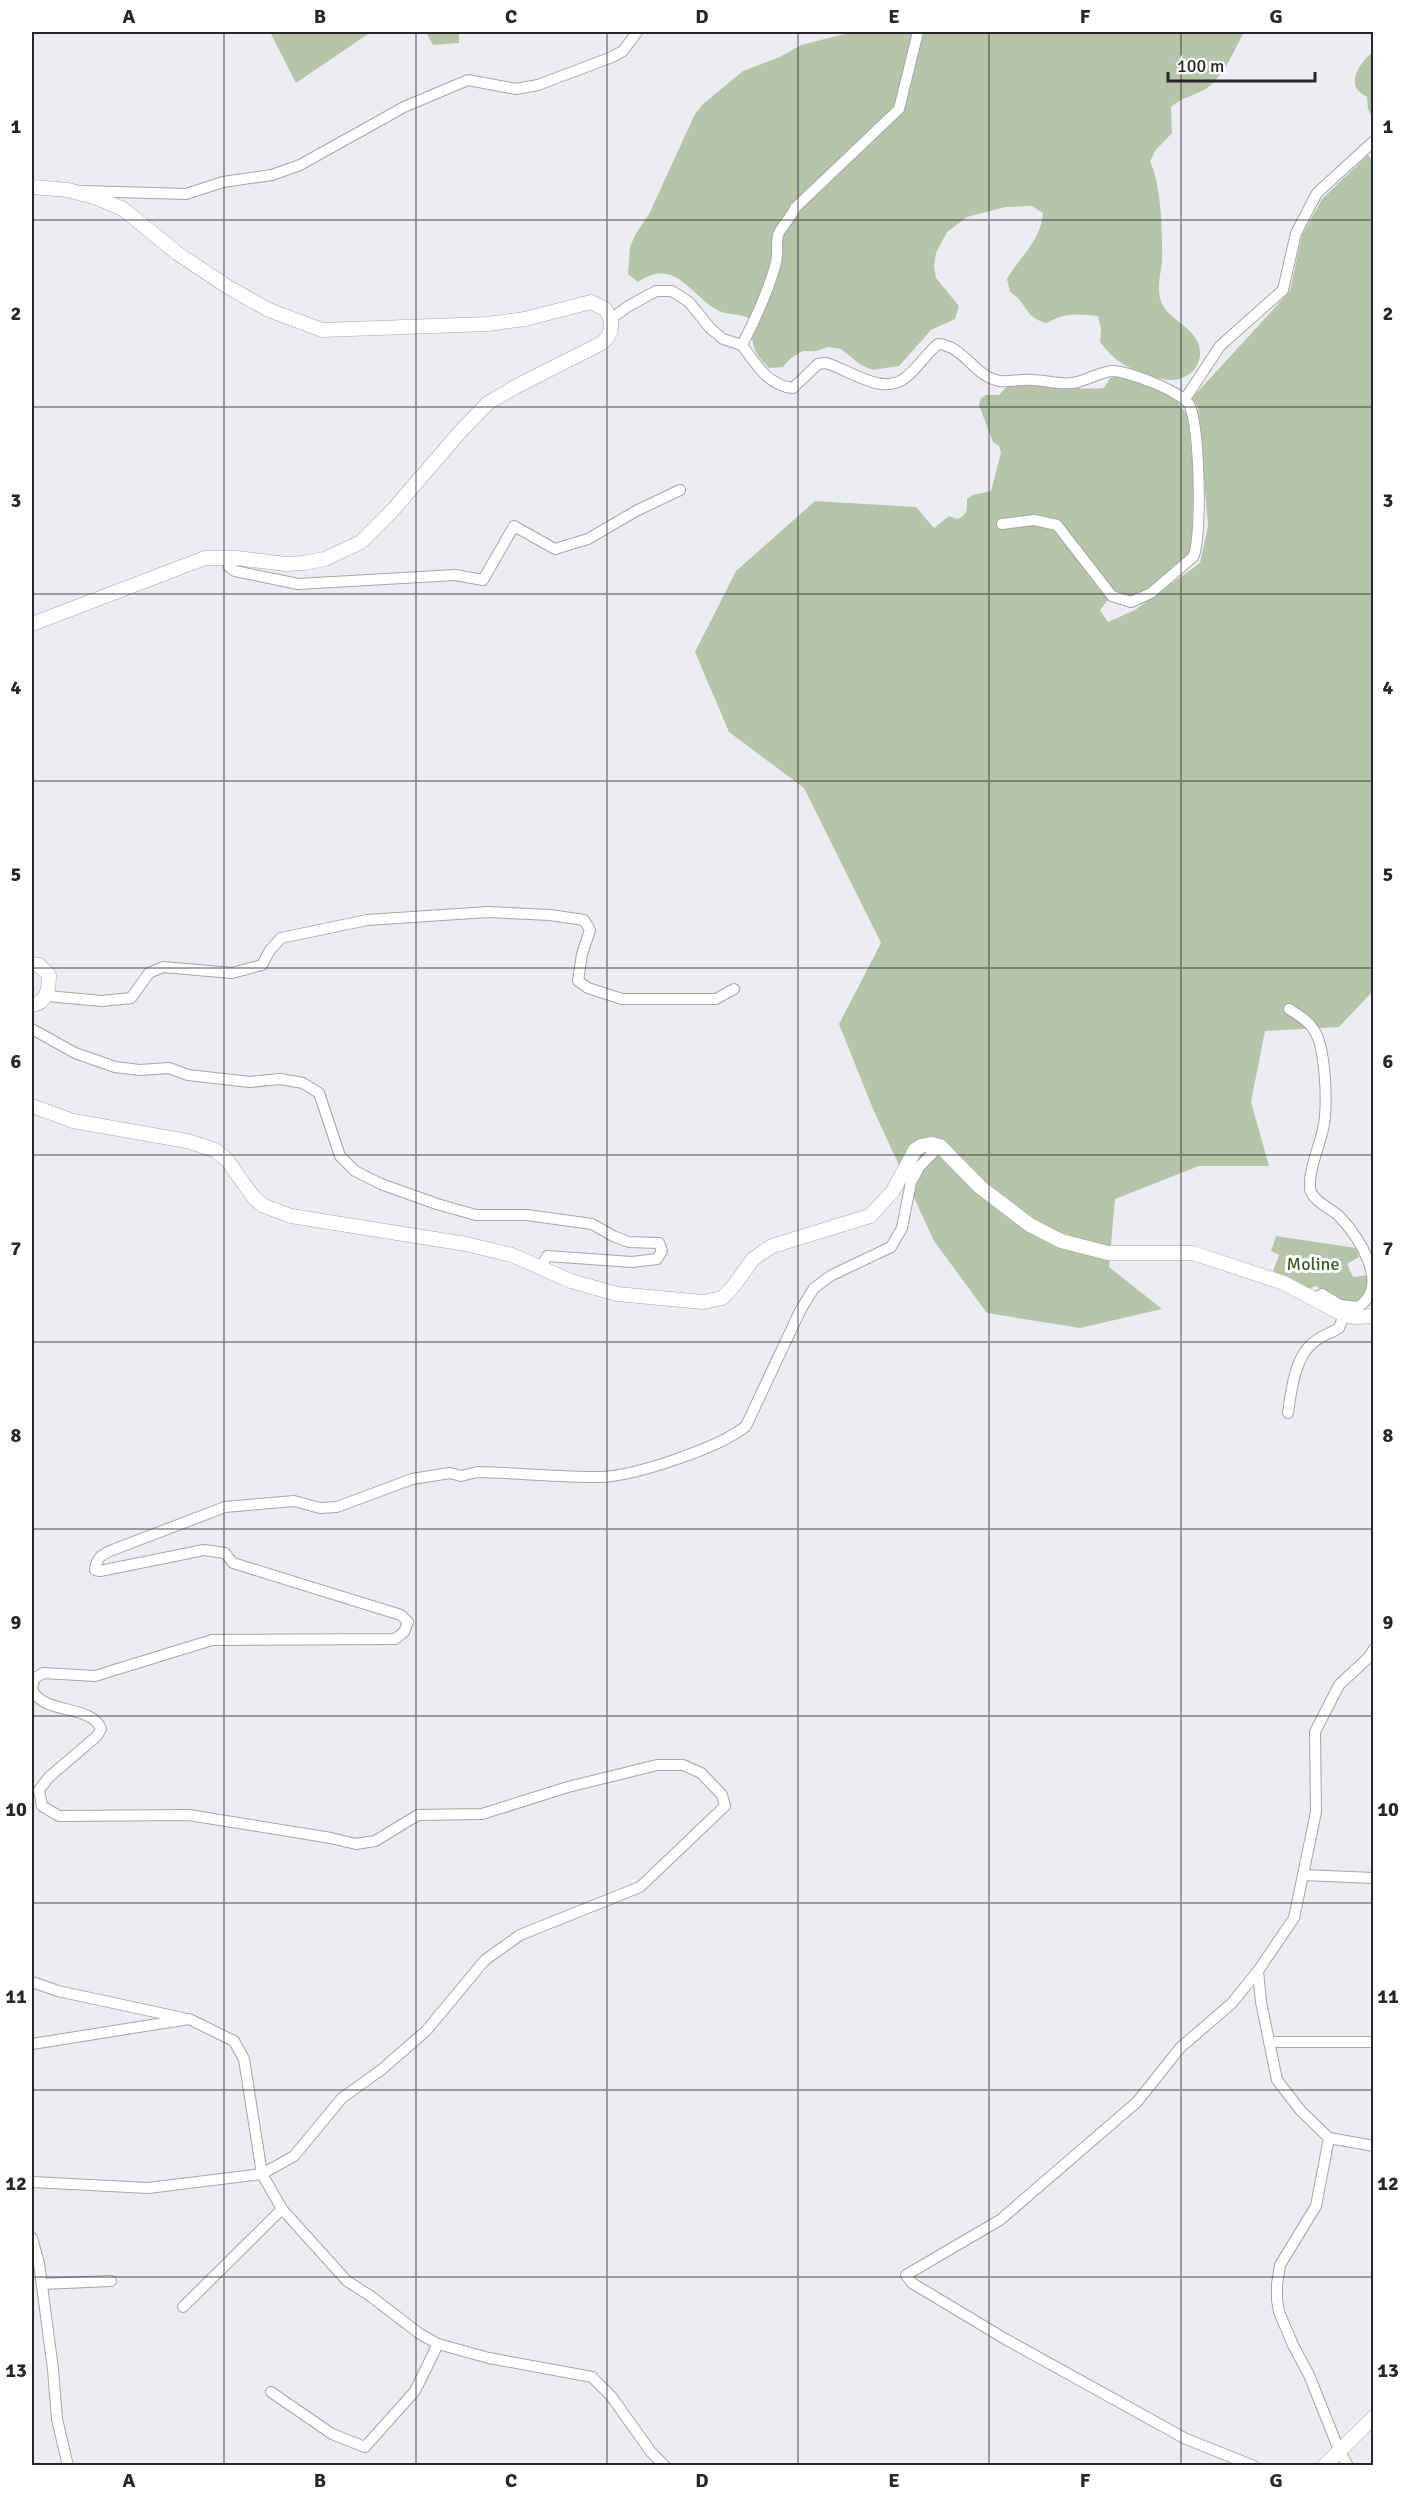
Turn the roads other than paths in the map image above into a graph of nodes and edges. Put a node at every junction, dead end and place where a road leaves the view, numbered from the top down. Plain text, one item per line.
1 (637, 32) edge
2 (918, 32) edge
3 (1374, 141) edge
4 (32, 187) edge
5 (68, 190) junction
6 (611, 319) junction
7 (742, 345) junction
8 (1185, 399) junction
9 (680, 490) dead end
10 (1002, 524) dead end
11 (227, 558) junction
12 (32, 624) edge
13 (32, 964) edge
14 (734, 989) dead end
15 (47, 996) junction
16 (32, 1005) edge
17 (1289, 1009) dead end
18 (32, 1029) edge
19 (32, 1106) edge
20 (940, 1146) junction
21 (540, 1267) junction
22 (1315, 1298) junction
23 (1344, 1315) junction
24 (1374, 1316) edge
25 (1288, 1413) dead end
26 (1374, 1649) edge
27 (32, 1688) edge
28 (1303, 1875) junction
29 (1374, 1878) edge
30 (1258, 1971) junction
31 (32, 1982) edge
32 (189, 2019) junction
33 (1269, 2042) junction
34 (1374, 2042) edge
35 (32, 2044) edge
36 (1329, 2138) junction
37 (1374, 2145) edge
38 (262, 2174) junction
39 (32, 2182) edge
40 (282, 2209) junction
41 (32, 2238) edge
42 (111, 2281) dead end
43 (42, 2284) junction
44 (183, 2307) dead end
45 (438, 2343) junction
46 (271, 2392) dead end
47 (1374, 2417) edge
48 (1339, 2450) junction
49 (68, 2466) edge
50 (665, 2466) edge
51 (1254, 2466) edge
52 (1324, 2466) edge
53 (1348, 2466) edge

1 - 5 street
2 - 7 street
3 - 8 street
4 - 5 street
5 - 6 street
6 - 7 street
6 - 11 street
7 - 8 street
8 - 10 street
9 - 11 street
11 - 12 street
13 - 15 street
14 - 15 street
15 - 16 street
17 - 22 street
18 - 21 street
19 - 21 street
20 - 21 street
20 - 22 street
20 - 27 street
22 - 23 street
23 - 24 street
23 - 25 street
26 - 28 street
27 - 38 street
28 - 29 street
28 - 30 street
30 - 33 street
30 - 51 street
31 - 32 street
32 - 35 street
32 - 38 street
33 - 34 street
33 - 36 street
36 - 37 street
36 - 48 street
38 - 39 street
38 - 40 street
40 - 44 street
40 - 45 street
41 - 43 street
42 - 43 street
43 - 49 street
45 - 46 street
45 - 50 street
47 - 48 street
48 - 52 street
48 - 53 street

